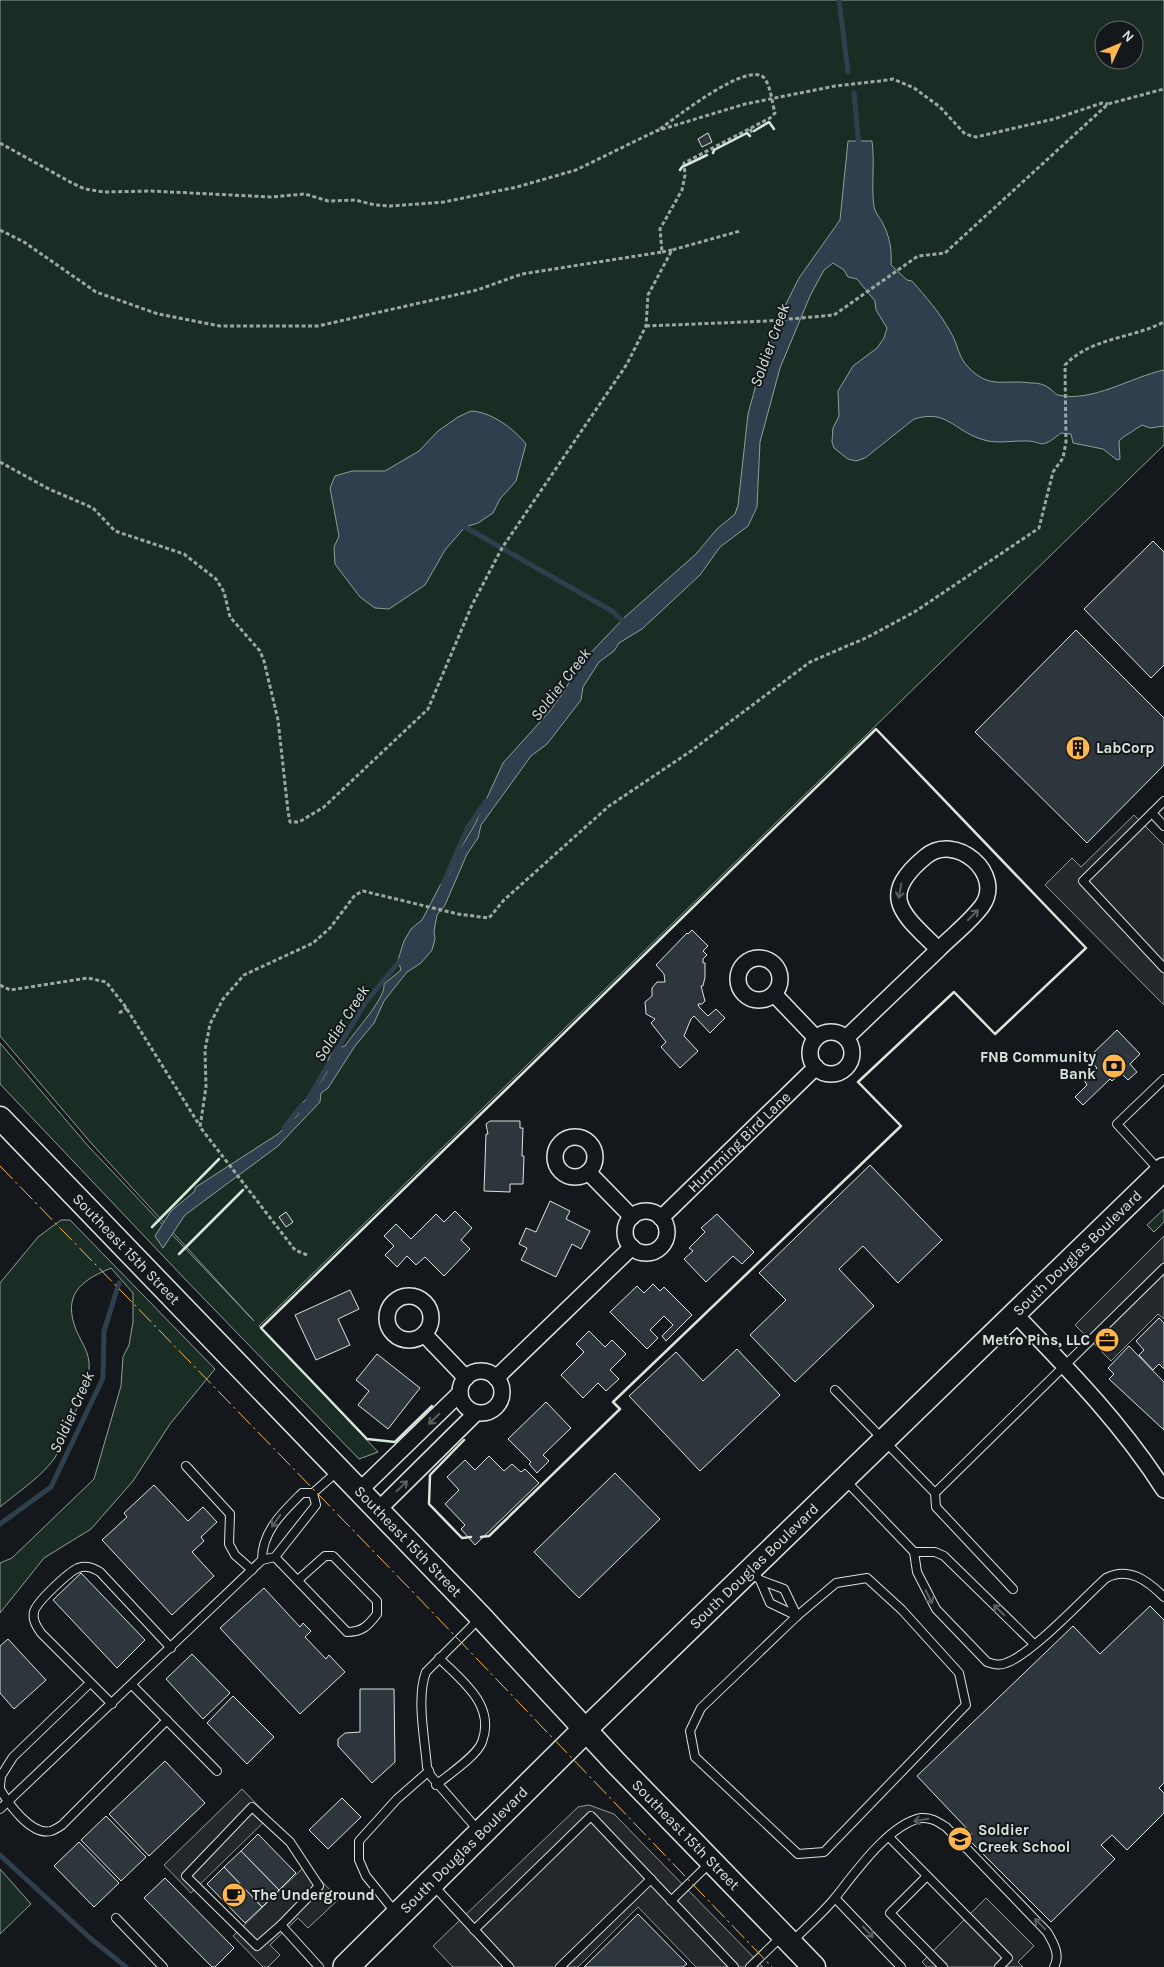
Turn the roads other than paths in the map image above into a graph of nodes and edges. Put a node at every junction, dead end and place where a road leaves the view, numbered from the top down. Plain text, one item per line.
1 (1164, 803) edge
2 (1152, 814) junction
3 (1164, 826) edge
4 (938, 949) junction
5 (1164, 968) edge
6 (774, 994) dead end
7 (816, 1038) junction
8 (846, 1038) junction
9 (816, 1067) junction
10 (1164, 1079) edge
11 (0, 1118) edge
12 (1162, 1170) edge
13 (588, 1172) dead end
14 (632, 1217) junction
15 (662, 1218) junction
16 (632, 1247) junction
17 (1164, 1269) edge
18 (1015, 1314) junction
19 (424, 1334) dead end
20 (1065, 1365) junction
21 (466, 1378) junction
22 (496, 1378) junction
23 (835, 1390) dead end
24 (460, 1393) junction
25 (476, 1413) junction
26 (884, 1441) junction
27 (407, 1444) junction
28 (426, 1463) junction
29 (186, 1466) dead end
30 (340, 1470) junction
31 (845, 1480) junction
32 (1164, 1490) edge
33 (360, 1491) junction
34 (312, 1493) junction
35 (935, 1493) junction
36 (378, 1510) junction
37 (914, 1552) junction
38 (275, 1557) junction
39 (262, 1560) junction
40 (252, 1570) junction
41 (755, 1576) junction
42 (298, 1580) junction
43 (1013, 1589) dead end
44 (1164, 1598) edge
45 (797, 1616) junction
46 (482, 1617) junction
47 (1034, 1644) junction
48 (171, 1648) junction
49 (439, 1658) junction
50 (90, 1683) junction
51 (132, 1685) junction
52 (112, 1704) junction
53 (167, 1720) junction
54 (586, 1730) junction
55 (217, 1771) dead end
56 (429, 1771) junction
57 (436, 1785) junction
58 (0, 1787) edge
59 (8, 1802) junction
60 (0, 1809) edge
61 (480, 1833) junction
62 (889, 1837) junction
63 (712, 1862) junction
64 (928, 1876) junction
65 (651, 1879) junction
66 (430, 1882) junction
67 (835, 1898) junction
68 (671, 1901) junction
69 (397, 1915) junction
70 (116, 1918) dead end
71 (281, 1925) junction
72 (474, 1930) junction
73 (786, 1939) junction
74 (163, 1967) edge
75 (319, 1967) edge
76 (346, 1967) edge
77 (509, 1967) edge
78 (560, 1967) edge
79 (734, 1967) edge
80 (750, 1967) edge
81 (814, 1967) edge
82 (900, 1967) edge
83 (943, 1967) edge
84 (999, 1967) edge
85 (1054, 1967) edge

1 - 2 lane
2 - 3 lane
2 - 5 lane
4 -> 4 street
4 - 8 street
6 - 7 street
7 - 8 street
7 - 9 street
8 - 9 street
9 - 15 street, Humming Bird Lane
10 - 12 lane
11 - 30 main road, Southeast 15th Street
12 - 18 main road, South Douglas Boulevard
13 - 14 street
14 - 15 street
14 - 16 street
15 - 16 street
16 - 22 street
17 - 20 lane
18 - 20 street
18 - 26 main road, South Douglas Boulevard
19 - 21 street
20 - 32 street
20 - 35 lane
21 - 22 street
21 - 24 street
22 - 25 street
23 - 26 lane
24 - 25 street
24 -> 27 street
25 - 28 street
26 - 31 main road, South Douglas Boulevard
26 - 35 lane
27 - 28 street
27 - 33 street
36 -> 28 street
29 - 40 lane
30 - 33 main road, Southeast 15th Street
30 - 34 lane
31 - 37 lane
31 - 41 main road, South Douglas Boulevard
33 - 36 main road, Southeast 15th Street
34 - 38 lane
34 -> 39 lane
35 - 43 lane
36 - 46 main road, Southeast 15th Street
47 -> 37 lane
37 -> 47 lane
38 - 39 lane
38 - 42 lane
39 - 40 lane
40 - 48 lane
41 - 45 lane
41 - 45 lane
41 - 54 main road, South Douglas Boulevard
42 - 42 lane
44 - 47 lane
45 - 45 lane
46 - 49 lane
46 - 54 main road, Southeast 15th Street
48 - 50 lane
48 - 51 lane
49 - 56 lane
49 - 57 lane
50 - 52 lane
50 - 58 lane
51 - 52 lane
51 - 53 lane
52 - 59 lane
53 - 55 lane
53 - 59 lane
54 - 61 main road, South Douglas Boulevard
54 - 63 main road, Southeast 15th Street
56 - 57 lane
56 - 69 lane
57 - 61 lane
58 - 59 lane
59 - 60 lane
61 - 66 main road, South Douglas Boulevard
62 - 64 lane
62 - 67 lane
85 -> 62 lane
63 - 68 lane
63 - 73 main road, Southeast 15th Street
64 - 83 lane
64 - 84 lane
65 - 68 lane
65 - 72 lane
65 - 78 lane
66 - 69 main road, South Douglas Boulevard
66 - 72 lane
67 - 73 lane
67 -> 82 lane
68 - 79 lane
69 - 76 main road, South Douglas Boulevard
70 - 74 lane
71 - 71 lane
71 - 75 lane
72 - 77 lane
73 - 80 lane
73 - 81 main road, Southeast 15th Street

